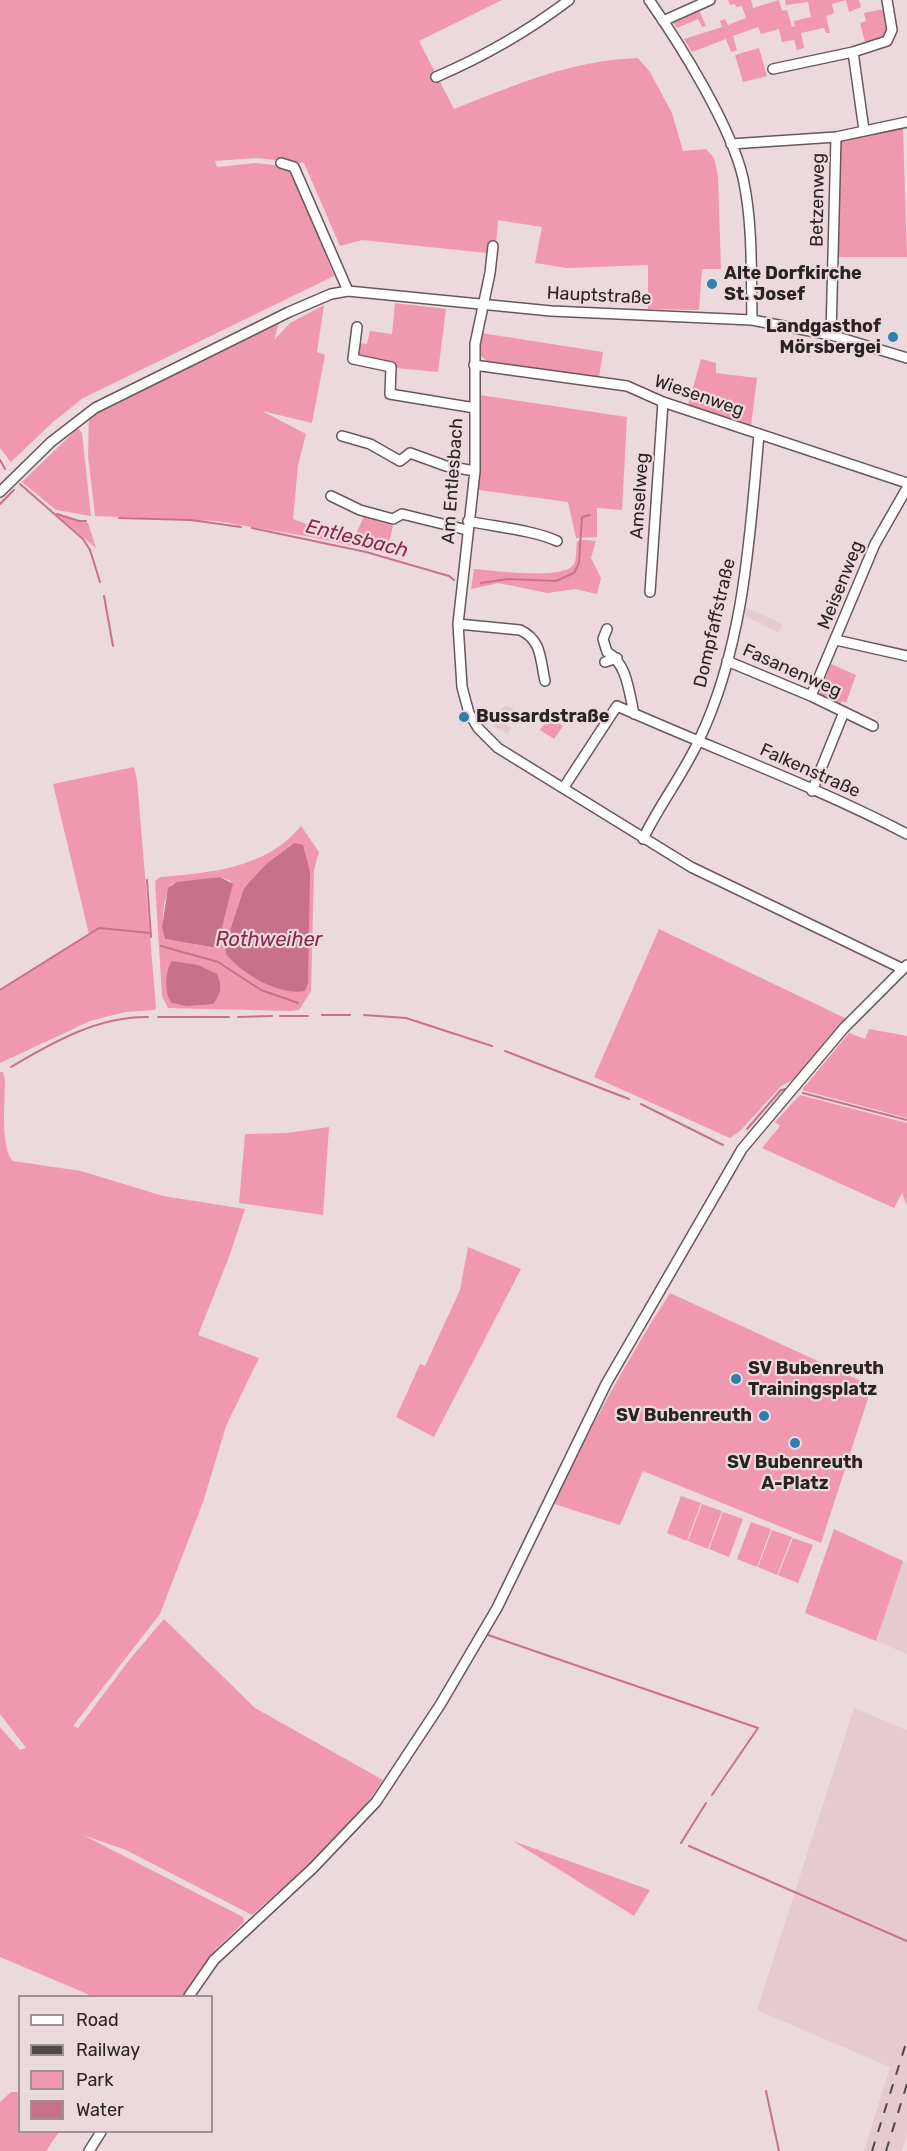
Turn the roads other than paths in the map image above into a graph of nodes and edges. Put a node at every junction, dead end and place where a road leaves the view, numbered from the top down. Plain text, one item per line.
1 (569, 0) edge
2 (649, 0) edge
3 (710, 0) edge
4 (886, 0) edge
5 (663, 21) junction
6 (853, 52) junction
7 (774, 69) dead end
8 (436, 77) dead end
9 (907, 122) edge
10 (864, 130) junction
11 (836, 137) junction
12 (731, 144) junction
13 (281, 163) dead end
14 (493, 246) dead end
15 (348, 291) junction
16 (484, 306) junction
17 (752, 320) junction
18 (357, 327) dead end
19 (831, 335) junction
20 (907, 358) edge
21 (474, 365) junction
22 (663, 402) junction
23 (475, 408) junction
24 (759, 434) junction
25 (342, 436) dead end
26 (475, 471) junction
27 (907, 483) edge
28 (907, 488) edge
29 (0, 492) edge
30 (330, 495) dead end
31 (467, 525) junction
32 (557, 541) dead end
33 (650, 592) dead end
34 (458, 624) junction
35 (607, 629) dead end
36 (836, 640) junction
37 (907, 656) edge
38 (617, 658) junction
39 (727, 661) junction
40 (605, 662) dead end
41 (545, 681) dead end
42 (811, 696) junction
43 (844, 712) junction
44 (634, 714) junction
45 (873, 726) dead end
46 (699, 740) junction
47 (564, 787) junction
48 (812, 791) junction
49 (907, 834) edge
50 (643, 839) junction
51 (905, 967) edge
52 (190, 1995) edge
53 (100, 2133) edge
54 (88, 2151) edge

1 - 8 street
2 - 5 street
3 - 5 street
4 - 6 street
5 - 12 street
6 - 7 street
6 - 10 street
9 - 10 street
10 - 11 street
11 - 12 street
11 - 19 street, Betzenweg
12 - 17 street
13 - 15 street
14 - 16 street, Am Entlesbach
15 - 16 street, Hauptstraße
15 - 29 street, Hauptstraße
16 - 17 street, Hauptstraße
16 - 21 street, Am Entlesbach
17 - 19 street, Hauptstraße
18 - 23 street
19 - 20 street, Hauptstraße
21 - 22 street, Wiesenweg
21 - 23 street, Am Entlesbach
22 - 24 street, Wiesenweg
22 - 33 street, Amselweg
23 - 26 street, Am Entlesbach
24 - 27 street, Wiesenweg
24 - 39 street, Dompfaffstraße
25 - 26 street
26 - 31 street, Am Entlesbach
28 - 36 street, Meisenweg
30 - 31 street
31 - 32 street
31 - 34 street, Am Entlesbach
34 - 41 street
34 - 47 street
35 - 38 street
36 - 37 street
36 - 42 street, Meisenweg
38 - 40 street
38 - 44 street
39 - 42 street, Fasanenweg
39 - 46 street, Dompfaffstraße
42 - 43 street, Fasanenweg
43 - 45 street, Fasanenweg
43 - 48 street, Fasanenweg
44 - 46 street, Falkenstraße
44 - 47 street
46 - 48 street, Falkenstraße
46 - 50 street, Dompfaffstraße
47 - 50 street
48 - 49 street, Falkenstraße
50 - 51 street
51 - 52 street
53 - 54 street

